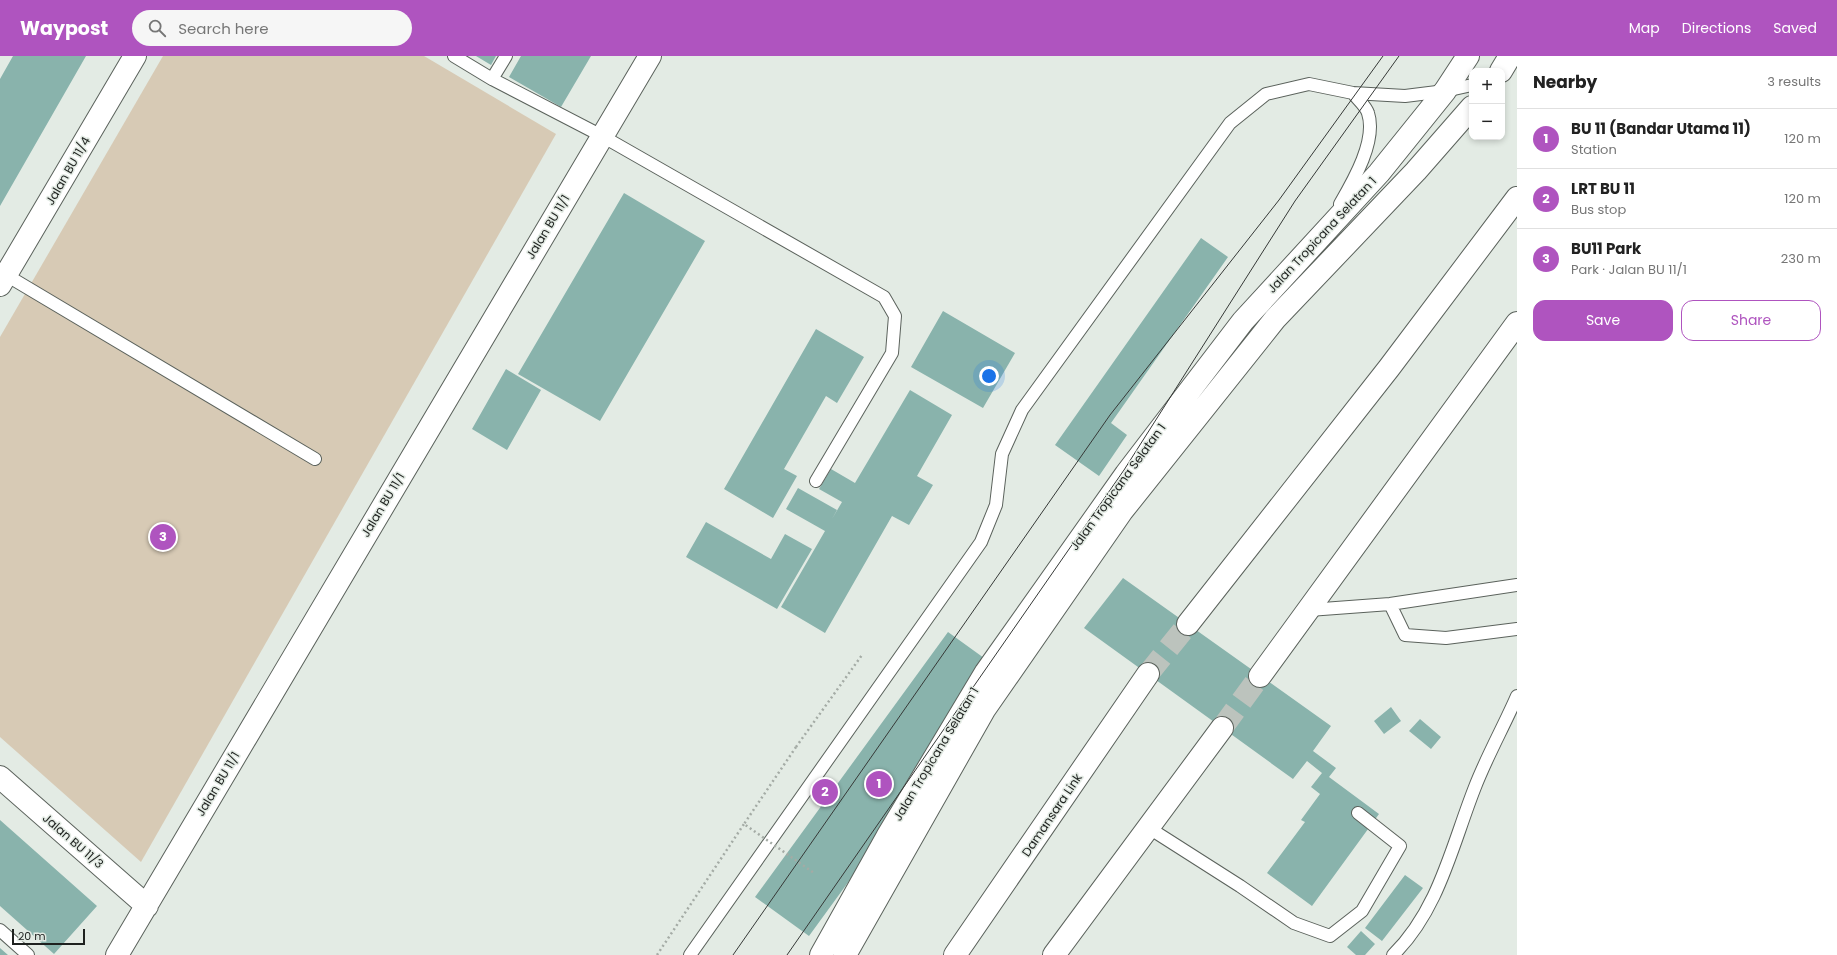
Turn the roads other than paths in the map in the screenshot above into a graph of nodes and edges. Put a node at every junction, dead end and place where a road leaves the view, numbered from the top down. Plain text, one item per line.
1 (135, 56) edge
2 (454, 56) edge
3 (506, 56) edge
4 (650, 56) edge
5 (1468, 56) edge
6 (1510, 56) edge
7 (1503, 68) edge
8 (492, 79) junction
9 (1469, 86) edge
10 (1445, 91) junction
11 (1353, 93) junction
12 (1469, 110) edge
13 (602, 136) junction
14 (1517, 198) edge
15 (1323, 234) junction
16 (3, 280) edge
17 (1517, 323) edge
18 (315, 459) dead end
19 (816, 481) dead end
20 (1517, 585) edge
21 (1390, 604) junction
22 (1309, 610) junction
23 (1188, 624) tunnel mouth
24 (1517, 629) edge
25 (1148, 674) tunnel mouth
26 (1260, 676) tunnel mouth
27 (1517, 696) edge
28 (1222, 728) tunnel mouth
29 (0, 777) edge
30 (1358, 813) dead end
31 (1149, 828) junction
32 (146, 906) junction
33 (0, 930) edge
34 (28, 955) edge
35 (117, 955) edge
36 (690, 955) edge
37 (821, 955) edge
38 (845, 955) edge
39 (955, 955) edge
40 (1054, 955) edge
41 (1393, 955) edge

1 - 16 main road, Jalan BU 11/4
2 - 8 lane
3 - 8 lane
4 - 13 main road, Jalan BU 11/1
5 - 10 main road, Jalan Tropicana Selatan 1
6 - 7 main road
8 - 13 lane
9 - 10 lane
10 - 11 lane
10 - 15 main road, Jalan Tropicana Selatan 1
11 - 15 lane
11 - 36 lane
12 - 38 main road, Jalan Tropicana Selatan 1
13 - 19 lane
13 - 32 main road, Jalan BU 11/1
14 - 23 main road
15 - 37 main road, Jalan Tropicana Selatan 1
16 - 18 lane
17 - 22 main road
20 - 21 lane
21 - 22 lane
21 - 24 lane
22 - 26 main road
25 - 39 main road, Damansara Link
27 - 41 lane
28 - 31 main road
29 - 32 main road, Jalan BU 11/3
30 - 31 lane
31 - 40 main road
32 - 35 main road, Jalan BU 11/1
33 - 34 lane

